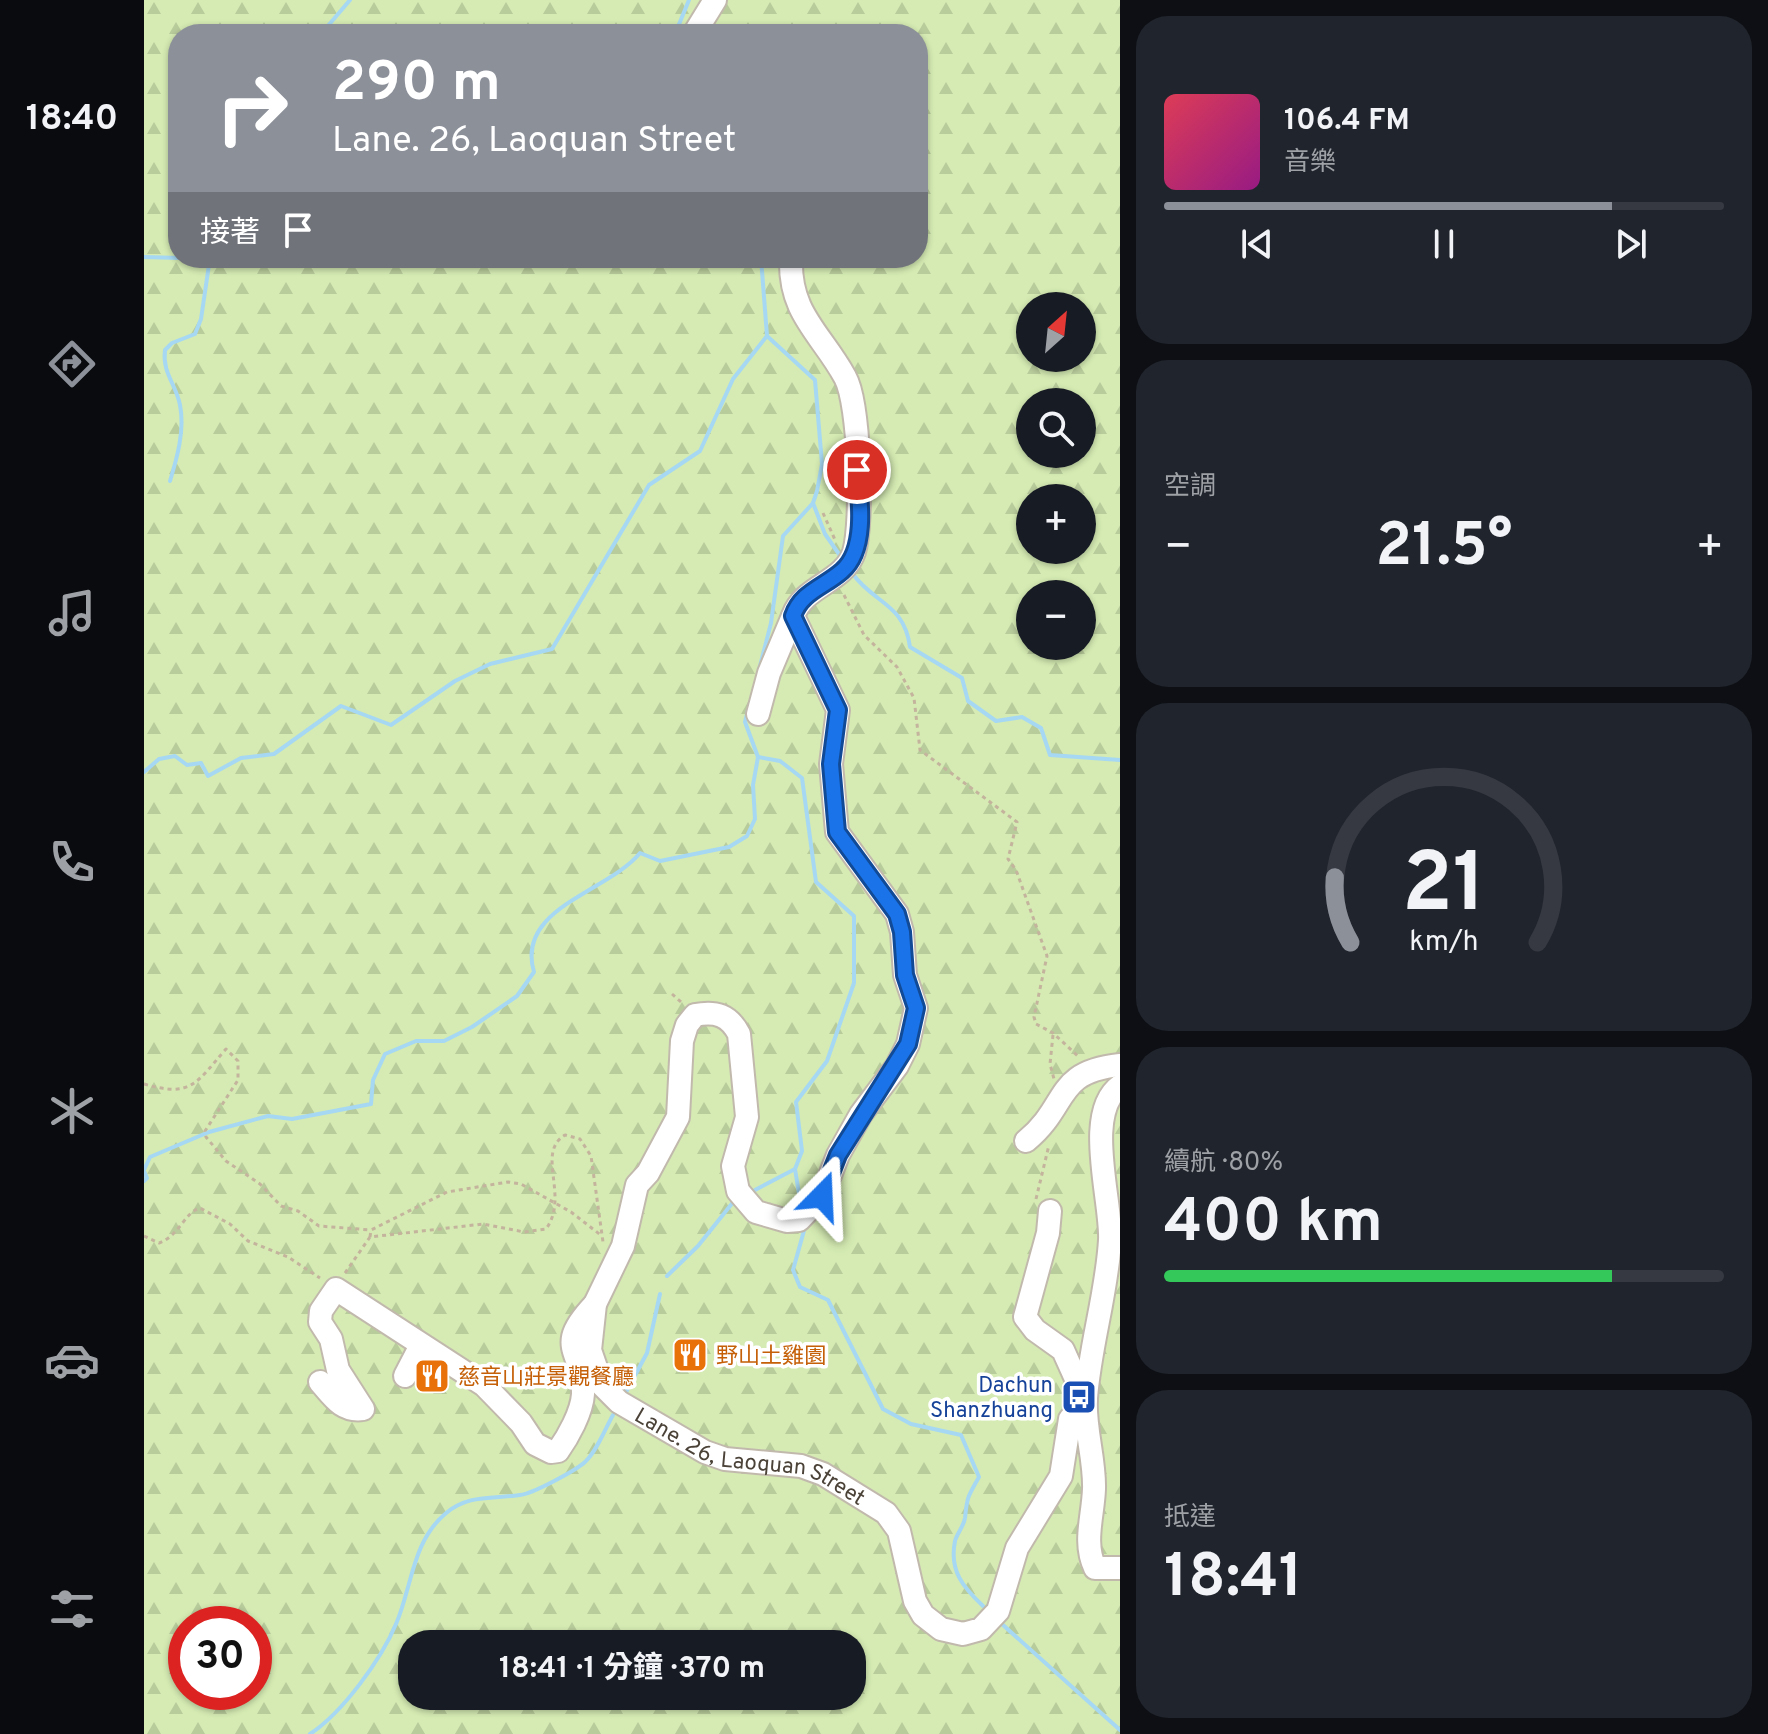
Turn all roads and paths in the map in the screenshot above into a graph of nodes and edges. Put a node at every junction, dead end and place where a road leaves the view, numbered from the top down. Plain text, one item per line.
1 (715, 0) edge
2 (700, 24) edge
3 (792, 268) edge
4 (823, 513) dead end
5 (851, 561) junction
6 (832, 578) junction
7 (793, 616) junction
8 (758, 714) dead end
9 (1110, 1066) edge
10 (144, 1084) edge
11 (1120, 1086) edge
12 (1026, 1141) dead end
13 (556, 1206) junction
14 (1050, 1211) dead end
15 (371, 1230) junction
16 (144, 1236) edge
17 (602, 1236) junction
18 (370, 1237) junction
19 (609, 1269) junction
20 (341, 1278) dead end
21 (322, 1280) dead end
22 (595, 1304) junction
23 (420, 1347) junction
24 (405, 1376) dead end
25 (320, 1382) dead end
26 (1086, 1400) junction
27 (1120, 1568) edge

1 - 2 street
3 - 5 street
4 - 5 path
5 - 6 street
6 - 7 street
6 - 9 path
7 - 8 street
7 - 19 street, Lane. 26, Laoquan Street
9 - 12 street
10 - 15 path
11 - 26 street, Lane. 26, Laoquan Street
13 - 15 path
13 - 17 path
13 - 17 path
13 - 18 path
14 - 26 street
15 - 18 path
16 - 21 path
17 - 19 path
18 - 20 path
19 - 22 street, Lane. 26, Laoquan Street
22 - 23 street
22 - 26 street, Lane. 26, Laoquan Street
23 - 24 street
23 - 25 street
26 - 27 street, Lane. 26, Laoquan Street

